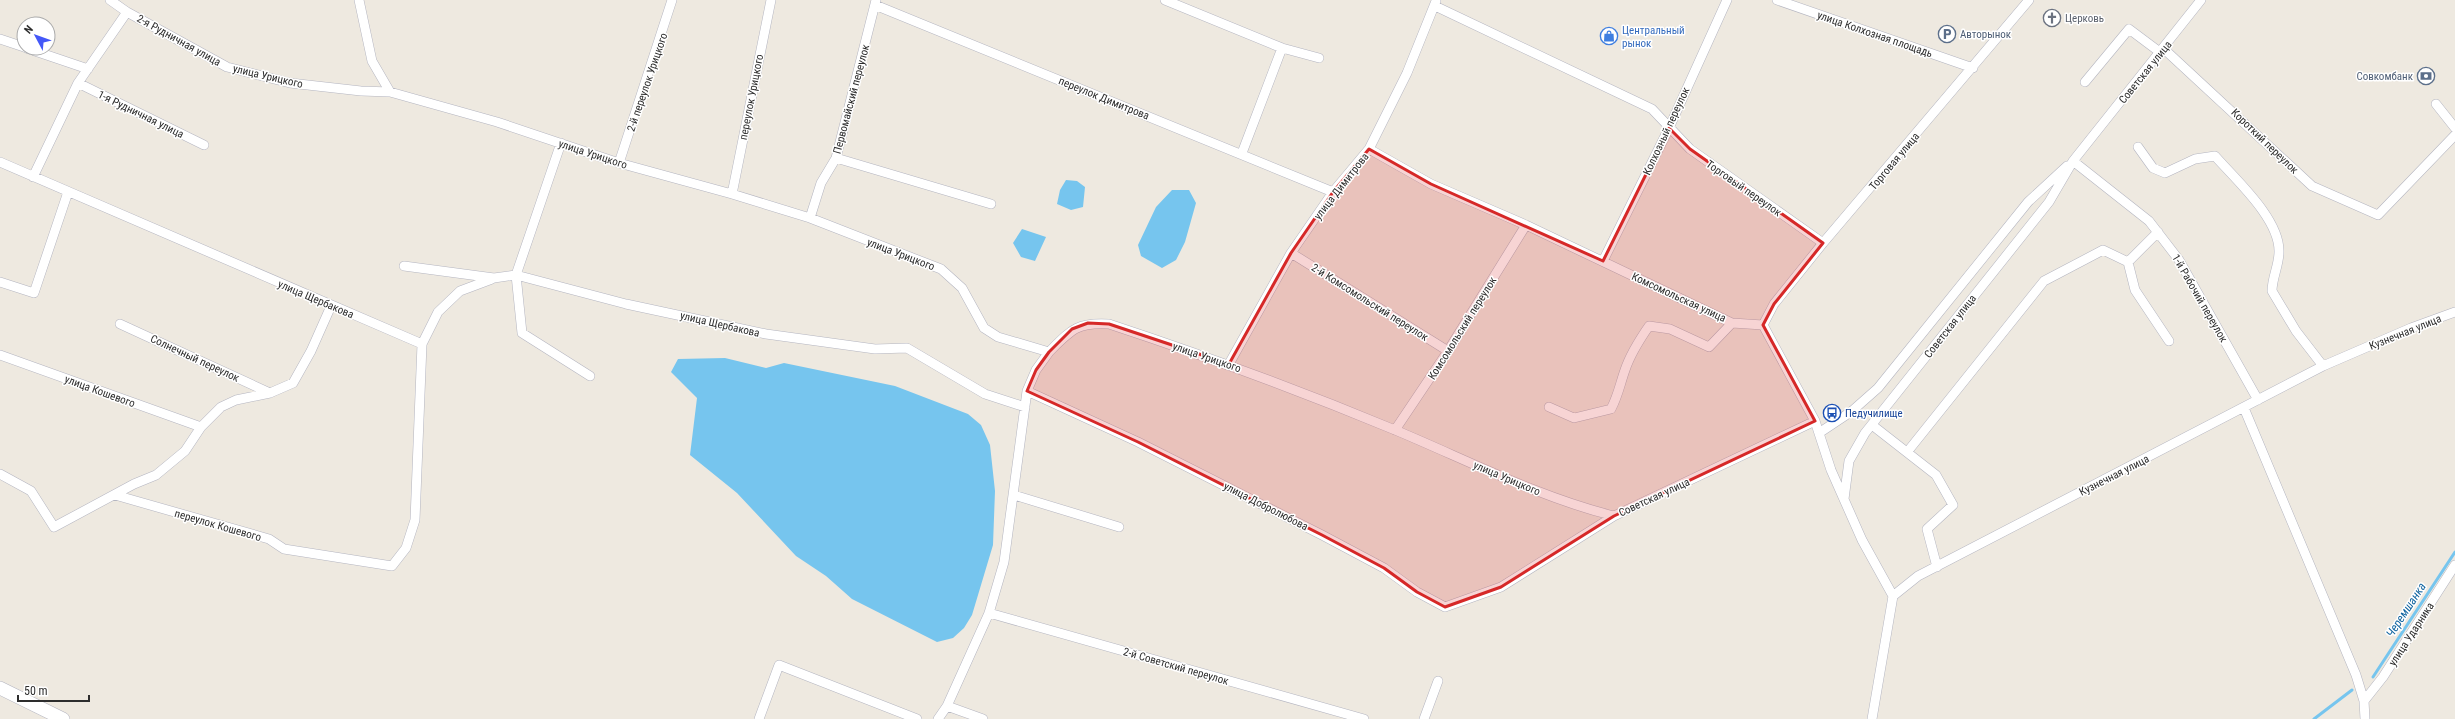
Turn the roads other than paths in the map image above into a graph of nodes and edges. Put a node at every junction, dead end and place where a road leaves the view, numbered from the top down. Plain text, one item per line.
1 (110, 0) edge
2 (359, 0) edge
3 (672, 0) edge
4 (771, 0) edge
5 (1165, 0) edge
6 (1727, 0) edge
7 (1777, 0) edge
8 (2029, 0) edge
9 (2201, 0) edge
10 (876, 2) edge
11 (1436, 3) edge
12 (127, 12) junction
13 (0, 39) edge
14 (16, 45) edge
15 (1282, 48) junction
16 (2162, 51) junction
17 (50, 56) edge
18 (1319, 58) dead end
19 (227, 67) joint
20 (88, 68) junction
21 (1973, 68) junction
22 (2084, 82) dead end
23 (78, 83) junction
24 (390, 92) junction
25 (2436, 104) dead end
26 (1669, 128) junction
27 (2455, 128) edge
28 (2455, 135) edge
29 (561, 144) junction
30 (204, 146) dead end
31 (2138, 147) dead end
32 (1369, 150) junction
33 (1242, 153) junction
34 (836, 158) junction
35 (2072, 161) junction
36 (0, 162) edge
37 (619, 163) junction
38 (33, 177) junction
39 (68, 192) junction
40 (1333, 192) junction
41 (732, 194) junction
42 (991, 204) dead end
43 (810, 218) junction
44 (1526, 225) junction
45 (2158, 232) junction
46 (1823, 244) junction
47 (1291, 253) junction
48 (1603, 262) junction
49 (2128, 262) junction
50 (404, 266) dead end
51 (516, 275) junction
52 (494, 278) junction
53 (0, 282) edge
54 (331, 306) junction
55 (2455, 312) edge
56 (1732, 323) junction
57 (120, 324) dead end
58 (1763, 325) junction
59 (2169, 341) dead end
60 (422, 344) junction
61 (1448, 351) junction
62 (1049, 352) junction
63 (0, 355) edge
64 (1229, 364) junction
65 (2323, 366) junction
66 (590, 376) dead end
67 (1027, 391) junction
68 (270, 393) junction
69 (2258, 400) junction
70 (1025, 407) junction
71 (1549, 407) dead end
72 (2244, 408) junction
73 (1815, 421) junction
74 (1872, 425) junction
75 (201, 427) junction
76 (1395, 430) junction
77 (1819, 433) junction
78 (1908, 451) junction
79 (0, 474) edge
80 (115, 495) junction
81 (1014, 495) junction
82 (1844, 499) junction
83 (1614, 516) junction
84 (1119, 527) dead end
85 (2455, 565) edge
86 (1936, 567) junction
87 (1501, 587) joint
88 (1893, 596) junction
89 (989, 613) junction
90 (1438, 681) dead end
91 (0, 688) edge
92 (2364, 701) junction
93 (947, 706) junction
94 (63, 719) edge
95 (760, 719) edge
96 (917, 719) edge
97 (938, 719) edge
98 (983, 719) edge
99 (1364, 719) edge
100 (1424, 719) edge
101 (1872, 719) edge
102 (2365, 719) edge

1 - 12 street, 2-я Рудничная улица
2 - 24 street
3 - 37 street, 2-й переулок Урицкого
4 - 41 street, переулок Урицкого
5 - 15 street
6 - 26 street, Колхозный переулок
7 - 21 street, улица Колхозная площадь
8 - 21 street, Торговая улица
9 - 16 street, Советская улица
10 - 33 street, переулок Димитрова
10 - 34 street, Первомайский переулок
11 - 26 street, Торговый переулок
11 - 32 street, улица Димитрова
12 - 19 street, 2-я Рудничная улица
12 - 20 street
13 - 14 street
15 - 18 street
15 - 33 street
16 - 22 street, Короткий переулок
16 - 28 street, Короткий переулок
16 - 35 street, Советская улица
17 - 20 street
19 - 24 street, улица Урицкого
20 - 23 street
21 - 46 street, Торговая улица
23 - 30 street, 1-я Рудничная улица
23 - 38 street
24 - 29 street, улица Урицкого
25 - 27 street
26 - 46 street, Торговый переулок
26 - 48 street, Колхозный переулок
29 - 37 street, улица Урицкого
29 - 51 street
31 - 65 street
32 - 40 street, улица Димитрова
32 - 44 street, Комсомольская улица
33 - 40 street, переулок Димитрова
34 - 42 street
34 - 43 street, Первомайский переулок
35 - 45 street, 1-й Рабочий переулок
35 - 74 street, Советская улица
35 - 77 street, Советская улица
36 - 38 street, улица Щербакова
37 - 41 street, улица Урицкого
38 - 39 street, улица Щербакова
39 - 53 street
39 - 54 street, улица Щербакова
40 - 47 street, улица Димитрова
41 - 43 street, улица Урицкого
43 - 62 street, улица Урицкого
44 - 48 street, Комсомольская улица
44 - 61 street, Комсомольский переулок
45 - 49 street
45 - 69 street, 1-й Рабочий переулок
46 - 58 street, Торговая улица
47 - 61 street, 2-й Комсомольский переулок
47 - 64 street, улица Димитрова
48 - 56 street, Комсомольская улица
49 - 59 street
49 - 78 street
50 - 52 street, улица Щербакова
51 - 52 street, улица Щербакова
51 - 66 street
51 - 70 street, улица Щербакова
52 - 60 street
54 - 60 street, улица Щербакова
54 - 68 street
55 - 65 street, Кузнечная улица
56 - 58 street, Комсомольская улица
56 - 71 street
57 - 68 street, Солнечный переулок
58 - 73 street
60 - 80 street, переулок Кошевого
61 - 76 street, Комсомольский переулок
62 - 64 street, улица Урицкого
62 - 67 street
63 - 75 street, улица Кошевого
64 - 76 street, улица Урицкого
65 - 69 street, Кузнечная улица
67 - 70 street
67 - 87 street, улица Добролюбова
68 - 75 street
69 - 72 street, Кузнечная улица
70 - 81 street
72 - 86 street, Кузнечная улица
72 - 92 street
73 - 77 street
73 - 83 street, Советская улица
74 - 78 street
74 - 82 street, Советская улица
75 - 80 street
76 - 83 street, улица Урицкого
77 - 82 street
78 - 86 street
79 - 80 street
81 - 84 street
81 - 89 street
82 - 88 street
83 - 87 street, Советская улица
85 - 92 street, улица Ударника
86 - 88 street, Кузнечная улица
88 - 101 street
89 - 93 street
89 - 99 street, 2-й Советский переулок
90 - 100 street
91 - 94 street
92 - 102 street
93 - 97 street
93 - 98 street
95 - 96 street

